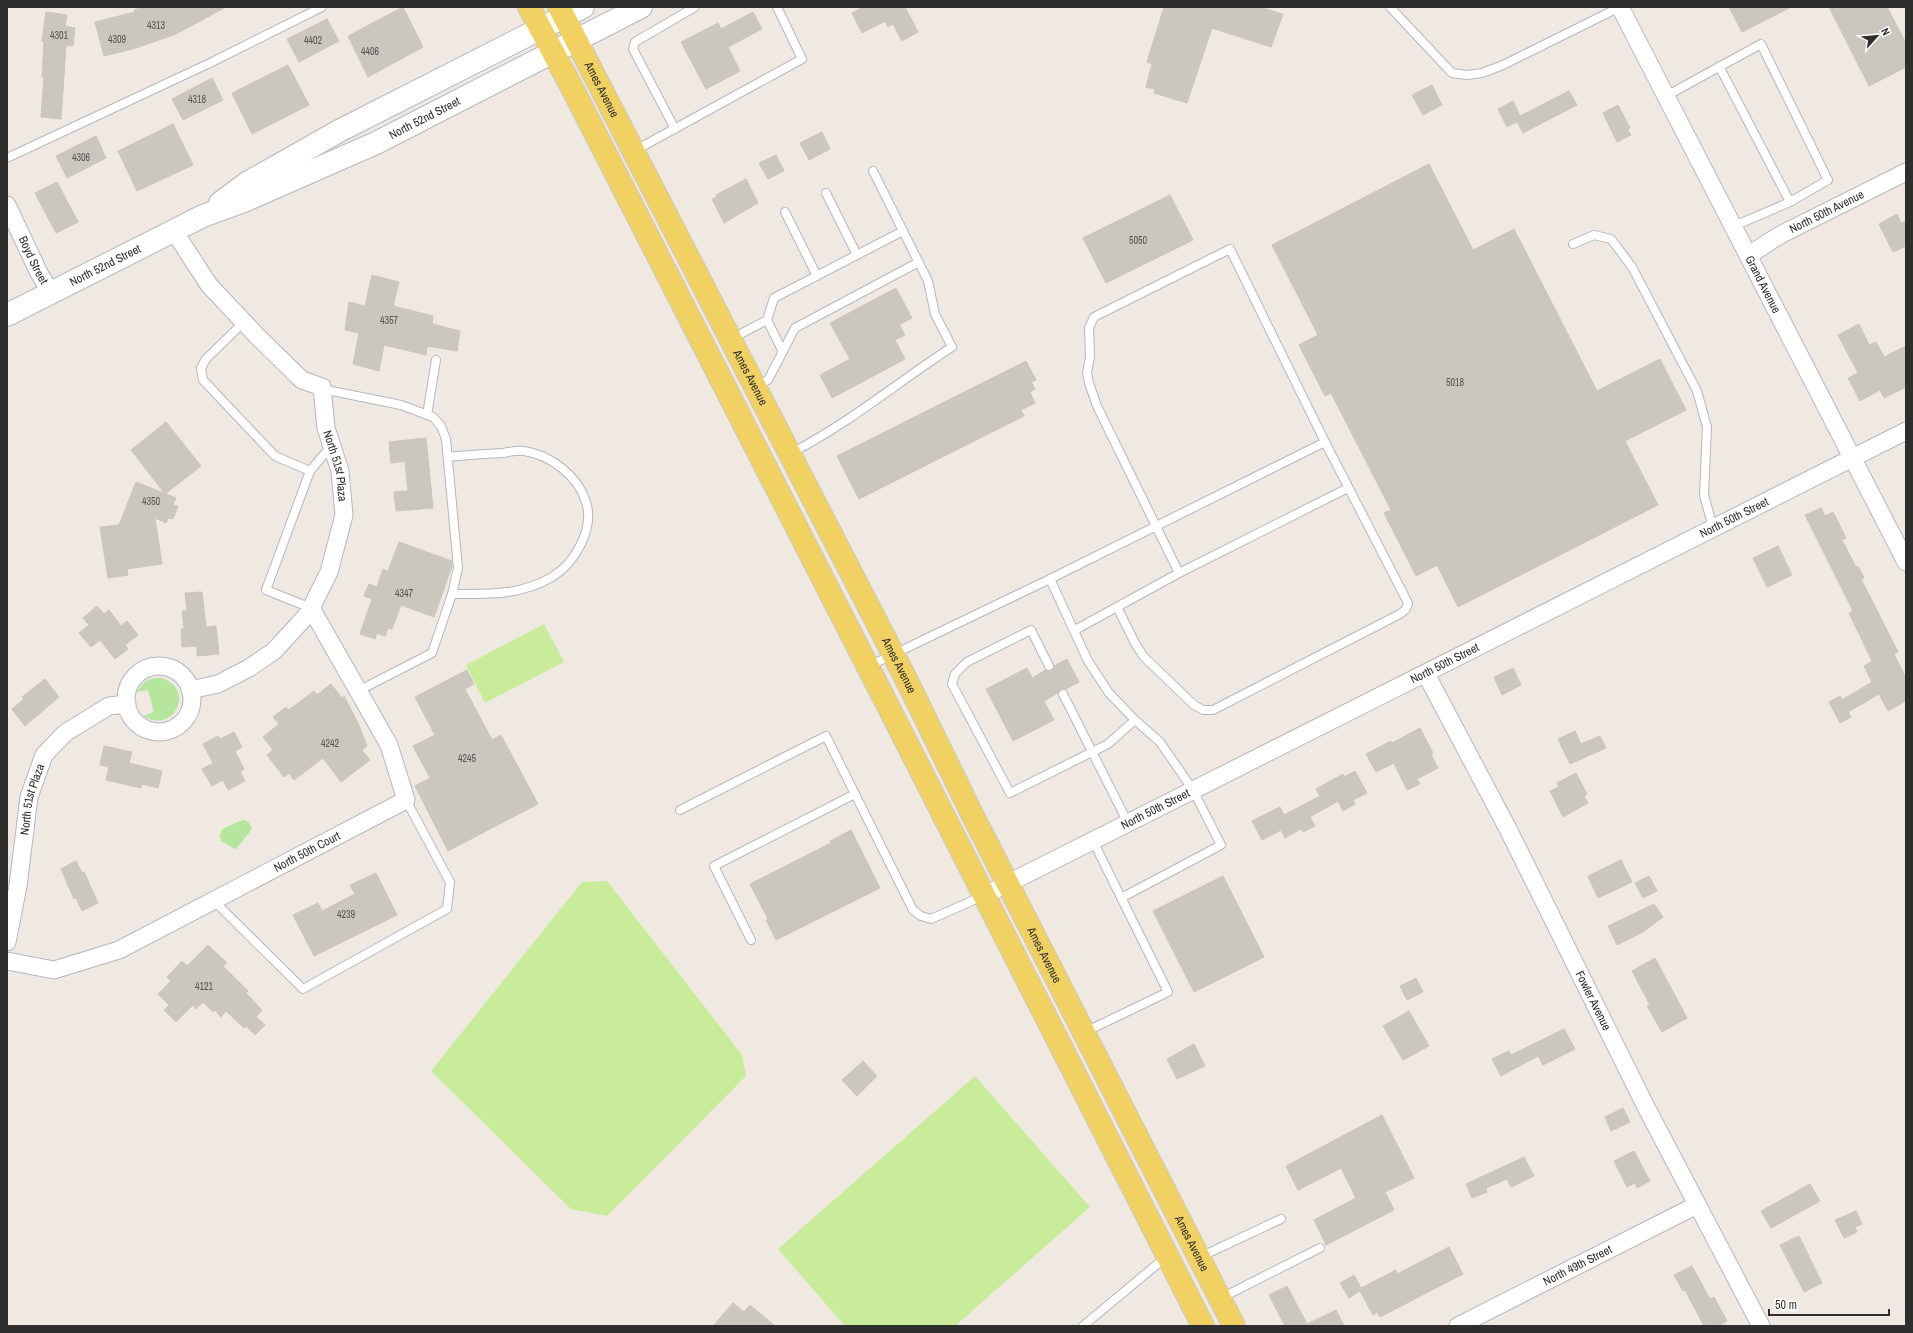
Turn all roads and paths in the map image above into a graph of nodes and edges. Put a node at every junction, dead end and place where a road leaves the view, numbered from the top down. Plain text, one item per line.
1 (322, 7) edge
2 (529, 7) edge
3 (583, 7) edge
4 (641, 7) edge
5 (695, 7) edge
6 (777, 7) edge
7 (1390, 7) edge
8 (1620, 7) edge
9 (561, 12) edge
10 (540, 28) junction
11 (576, 40) junction
12 (553, 52) junction
13 (1719, 66) junction
14 (1666, 96) junction
15 (674, 129) junction
16 (634, 151) junction
17 (7, 158) edge
18 (873, 171) dead end
19 (1906, 172) edge
20 (826, 193) dead end
21 (1790, 202) junction
22 (7, 205) edge
23 (785, 212) dead end
24 (203, 216) junction
25 (1734, 226) junction
26 (174, 231) junction
27 (903, 231) junction
28 (1573, 244) dead end
29 (857, 255) junction
30 (1749, 255) junction
31 (919, 262) junction
32 (817, 276) junction
33 (51, 293) junction
34 (7, 315) edge
35 (767, 320) junction
36 (244, 322) junction
37 (782, 350) junction
38 (728, 357) junction
39 (436, 360) dead end
40 (322, 387) junction
41 (755, 387) junction
42 (426, 415) junction
43 (1906, 431) edge
44 (1324, 442) junction
45 (331, 445) junction
46 (790, 453) junction
47 (448, 457) junction
48 (1852, 458) junction
49 (310, 471) junction
50 (1348, 488) junction
51 (1156, 525) junction
52 (1713, 528) junction
53 (1906, 562) edge
54 (1180, 573) junction
55 (1050, 579) junction
56 (452, 594) junction
57 (1117, 607) junction
58 (311, 608) junction
59 (1075, 630) junction
60 (893, 654) junction
61 (868, 666) junction
62 (1049, 666) dead end
63 (1426, 674) junction
64 (190, 690) junction
65 (358, 691) junction
66 (1063, 694) dead end
67 (127, 704) junction
68 (1135, 720) junction
69 (1092, 752) junction
70 (1193, 790) junction
71 (855, 794) junction
72 (406, 800) junction
73 (680, 810) dead end
74 (1128, 823) junction
75 (1093, 841) junction
76 (1008, 884) junction
77 (984, 896) junction
78 (1121, 898) junction
79 (213, 900) junction
80 (751, 940) dead end
81 (7, 942) edge
82 (7, 961) edge
83 (1084, 1033) junction
84 (1697, 1205) junction
85 (1281, 1219) dead end
86 (1320, 1248) dead end
87 (1167, 1255) junction
88 (1199, 1258) junction
89 (1220, 1298) junction
90 (1083, 1326) edge
91 (1204, 1326) edge
92 (1234, 1326) edge
93 (1458, 1326) edge
94 (1761, 1326) edge

1 - 17 lane
2 - 10 main road, Ames Avenue
3 - 9 main road, North 52nd Street
4 - 11 main road, North 52nd Street
5 - 15 lane
6 - 15 lane
7 - 8 lane
8 - 14 street, Grand Avenue
9 - 10 main road, North 52nd Street
9 - 11 main road, Ames Avenue
10 - 12 main road, Ames Avenue
10 - 24 main road, North 52nd Street
11 - 12 main road, North 52nd Street
11 - 16 main road, Ames Avenue
12 - 24 main road, North 52nd Street
12 - 38 main road, Ames Avenue
13 - 14 lane
13 - 21 lane
13 - 21 lane
14 - 25 street, Grand Avenue
15 - 16 lane
16 - 38 main road, Ames Avenue
18 - 27 lane
19 - 30 street, North 50th Avenue
20 - 29 lane
21 - 25 lane
22 - 33 street, Boyd Street
23 - 32 lane
24 - 26 main road, North 52nd Street
25 - 30 street, Grand Avenue
26 - 33 main road, North 52nd Street
26 - 36 street
27 - 29 lane
27 - 31 lane
28 - 52 lane
29 - 32 lane
30 - 48 street, Grand Avenue
31 - 37 lane
31 - 46 lane
32 - 35 lane
33 - 34 main road, North 52nd Street
35 - 37 lane
35 - 38 lane
36 - 40 street
36 - 49 lane
37 - 41 lane
38 - 41 main road, Ames Avenue
38 - 61 main road, Ames Avenue
39 - 42 lane
40 - 42 lane
40 - 45 street, North 51st Plaza
41 - 46 main road, Ames Avenue
42 - 47 lane
43 - 48 street, North 50th Street
44 - 50 lane
44 - 51 lane
44 - 51 lane
45 - 49 lane
45 - 58 street, North 51st Plaza
46 - 60 main road, Ames Avenue
47 - 56 lane
47 - 56 lane
48 - 52 street, North 50th Street
48 - 53 street, Grand Avenue
49 - 58 lane
50 - 54 lane
50 - 57 lane
51 - 54 lane
51 - 55 lane
52 - 63 street, North 50th Street
54 - 57 lane
55 - 59 lane
55 - 60 lane
56 - 65 lane
57 - 59 lane
58 - 64 street, North 51st Plaza
58 - 65 street
59 - 68 lane
60 - 61 lane
60 - 76 main road, Ames Avenue
61 - 77 main road, Ames Avenue
62 - 69 lane
63 - 70 street, North 50th Street
63 - 84 street, Fowler Avenue
64 - 67 street
64 - 67 street
65 - 72 street
66 - 69 lane
67 - 81 street, North 51st Plaza
68 - 69 lane
68 - 70 lane
69 - 74 lane
70 - 74 street, North 50th Street
70 - 78 lane
71 - 73 lane
71 - 77 lane
71 - 80 lane
72 - 79 street, North 50th Court
72 - 79 lane
74 - 75 street, North 50th Street
75 - 76 street, North 50th Street
75 - 78 lane
76 - 77 street, North 50th Street
76 - 83 main road, Ames Avenue
77 - 87 main road, Ames Avenue
78 - 83 lane
79 - 82 street, North 50th Court
83 - 88 main road, Ames Avenue
84 - 93 street, North 49th Street
84 - 94 street, Fowler Avenue
85 - 88 lane
86 - 89 lane
87 - 90 lane
87 - 91 main road, Ames Avenue
88 - 89 main road, Ames Avenue
89 - 92 main road, Ames Avenue

